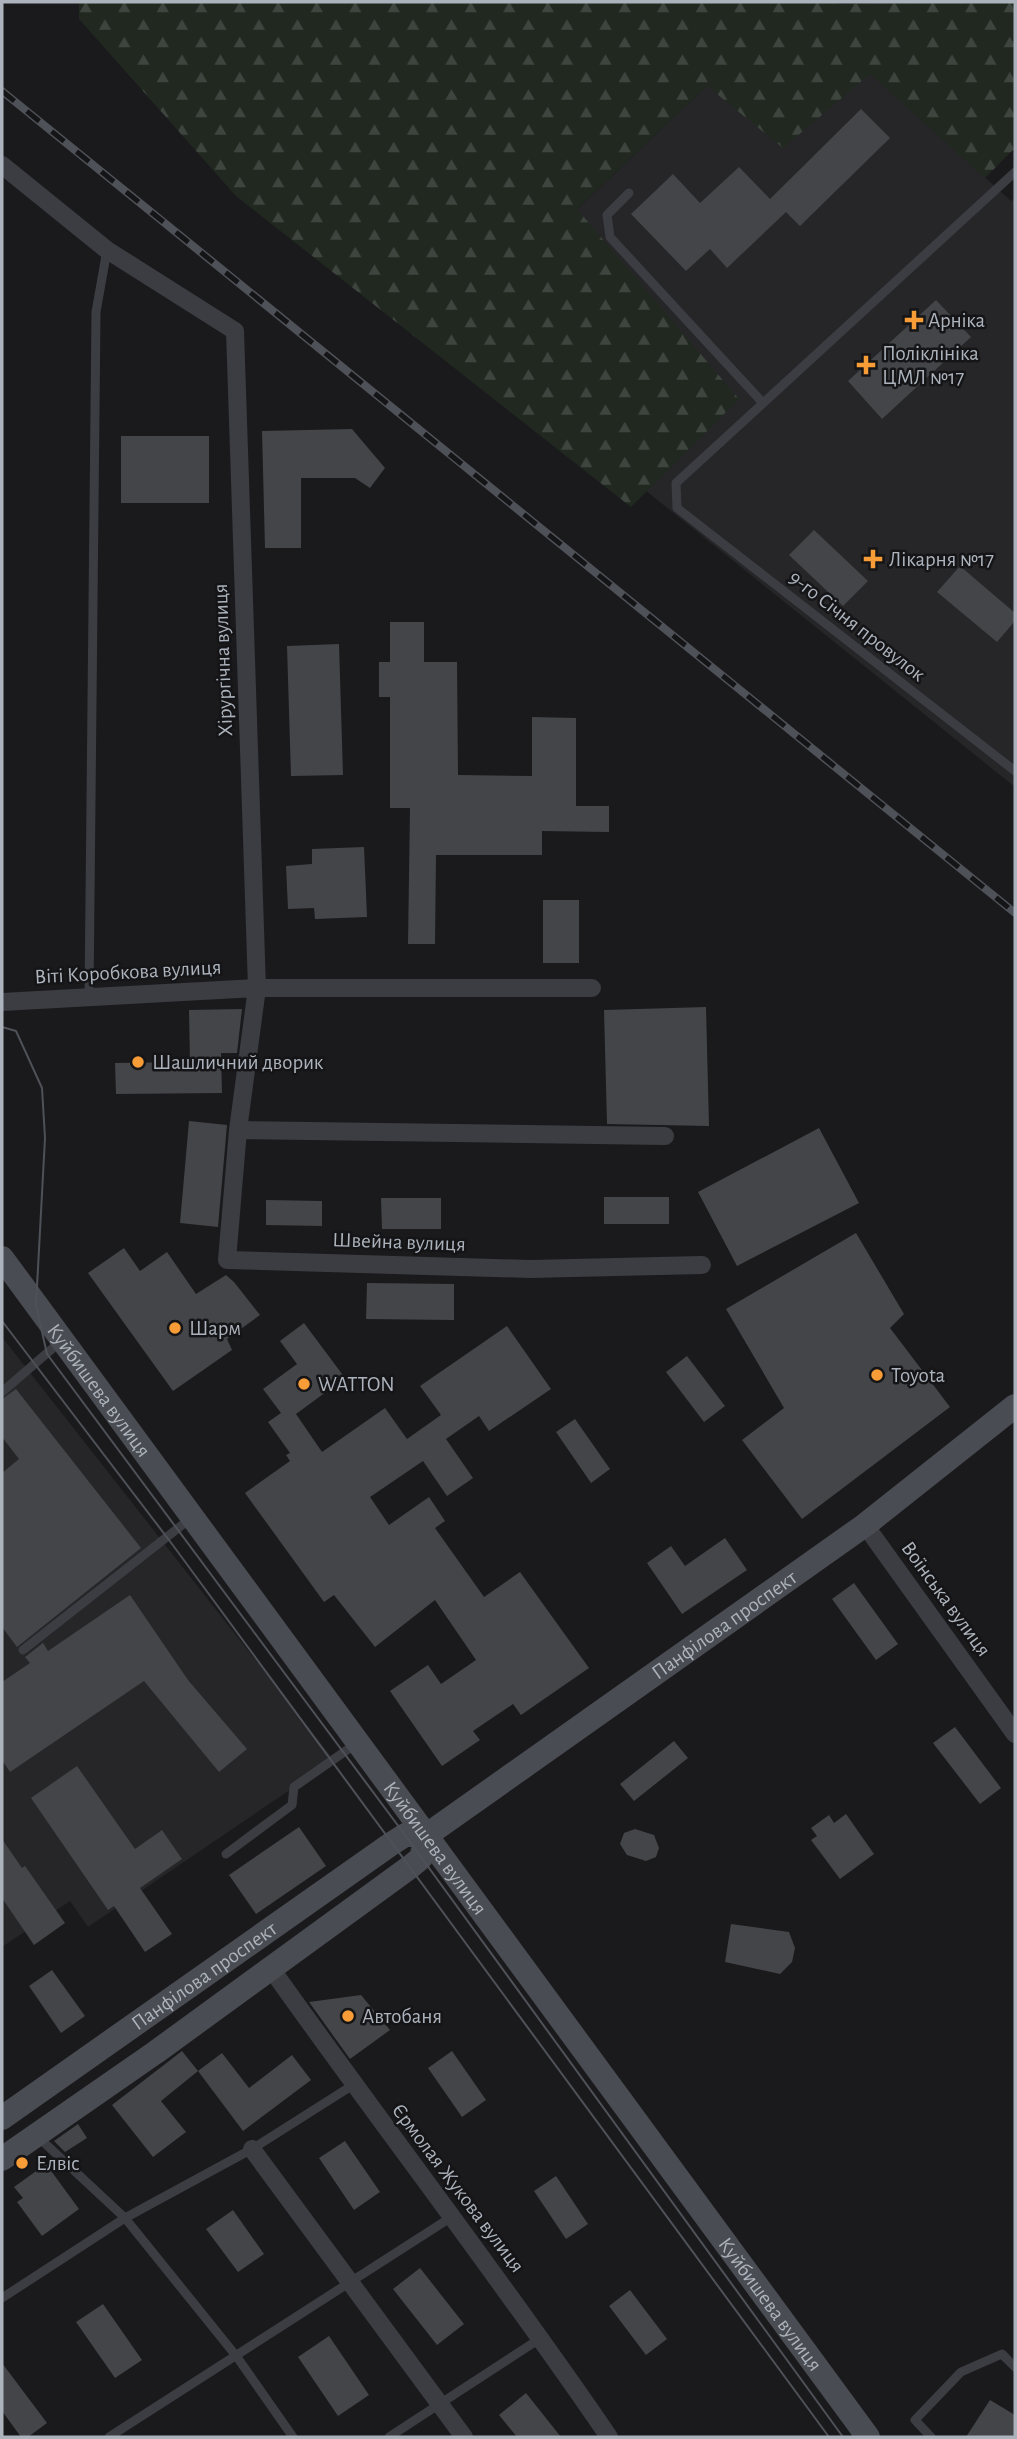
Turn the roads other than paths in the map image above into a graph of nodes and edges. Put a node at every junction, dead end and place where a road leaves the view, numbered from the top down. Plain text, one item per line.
1 (2, 165) edge
2 (1015, 172) edge
3 (629, 193) dead end
4 (107, 250) junction
5 (762, 402) junction
6 (1015, 771) edge
7 (257, 988) junction
8 (592, 988) dead end
9 (89, 996) junction
10 (2, 1003) edge
11 (238, 1129) junction
12 (665, 1136) dead end
13 (2, 1258) edge
14 (702, 1265) dead end
15 (62, 1340) junction
16 (2, 1392) edge
17 (1015, 1406) edge
18 (193, 1517) junction
19 (865, 1525) junction
20 (23, 1650) dead end
21 (1015, 1734) edge
22 (359, 1742) junction
23 (416, 1835) junction
24 (226, 1854) dead end
25 (270, 1967) junction
26 (353, 2085) junction
27 (2, 2118) edge
28 (36, 2135) junction
29 (252, 2149) junction
30 (2, 2159) edge
31 (125, 2218) junction
32 (450, 2218) junction
33 (349, 2281) junction
34 (2, 2298) edge
35 (541, 2338) junction
36 (237, 2357) junction
37 (1015, 2367) edge
38 (439, 2403) junction
39 (109, 2437) edge
40 (293, 2437) edge
41 (389, 2437) edge
42 (464, 2437) edge
43 (609, 2437) edge
44 (868, 2437) edge
45 (931, 2437) edge

1 - 4 street
2 - 5 lane
3 - 5 lane
4 - 7 street, Хірургічна вулиця
4 - 9 lane
5 - 6 lane, 9-го Січня провулок
7 - 8 street
7 - 9 street, Віті Коробкова вулиця
7 - 11 street, Швейна вулиця
9 - 10 street, Віті Коробкова вулиця
11 - 12 street
11 - 14 street, Швейна вулиця
13 - 15 main road, Куйбишева вулиця
15 - 16 lane
15 - 18 main road, Куйбишева вулиця
17 - 19 main road, Панфілова проспект
18 - 20 lane
18 - 22 main road, Куйбишева вулиця
19 - 21 street, Воїнська вулиця
19 - 23 main road, Панфілова проспект
22 - 23 main road, Куйбишева вулиця
22 - 24 lane
23 - 25 main road
23 - 27 main road, Панфілова проспект
23 - 44 main road, Куйбишева вулиця
25 - 26 street, Єрмолая Жукова вулиця
25 - 28 main road
26 - 29 lane
26 - 32 street, Єрмолая Жукова вулиця
28 - 30 main road
28 - 31 lane
29 - 31 lane
29 - 33 street
31 - 34 lane
31 - 36 lane
32 - 33 lane
32 - 35 street, Єрмолая Жукова вулиця
33 - 36 lane
33 - 38 street
35 - 38 lane
35 - 43 street, Єрмолая Жукова вулиця
36 - 39 lane
36 - 40 lane
37 - 45 lane
38 - 41 lane
38 - 42 street

